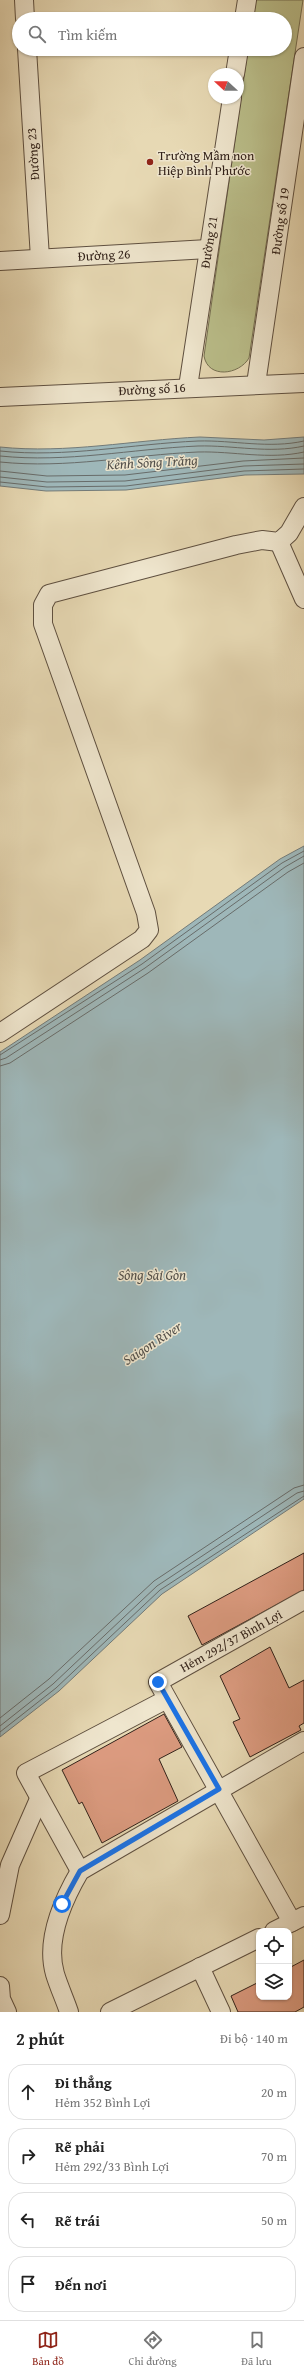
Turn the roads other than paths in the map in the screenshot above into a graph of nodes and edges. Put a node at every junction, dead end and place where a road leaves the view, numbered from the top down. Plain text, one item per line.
1 (24, 0) edge
2 (247, 0) edge
3 (25, 12) edge
4 (245, 12) edge
5 (27, 56) edge
6 (238, 56) edge
7 (304, 57) edge
8 (236, 68) edge
9 (231, 104) edge
10 (208, 249) junction
11 (40, 258) junction
12 (0, 261) edge
13 (304, 383) edge
14 (256, 384) junction
15 (188, 387) junction
16 (0, 397) edge
17 (302, 511) edge
18 (279, 542) junction
19 (304, 599) edge
20 (0, 1033) edge
21 (304, 1600) edge
22 (167, 1699) junction
23 (304, 1740) edge
24 (219, 1789) junction
25 (39, 1799) junction
26 (80, 1871) junction
27 (0, 1915) edge
28 (298, 1919) edge
29 (280, 1928) edge
30 (256, 1940) edge
31 (200, 1968) junction
32 (0, 1986) edge
33 (7, 2012) edge
34 (69, 2012) edge
35 (110, 2012) edge
36 (221, 2012) edge

1 - 3 street
2 - 4 street
5 - 11 street, Đường 23
6 - 8 street
7 - 14 street, Đường số 19
9 - 10 street, Đường 21
10 - 11 street, Đường 26
10 - 15 street, Đường 21
11 - 12 street, Đường 26
13 - 14 street, Đường số 16
14 - 15 street, Đường số 16
15 - 16 street, Đường số 16
17 - 18 street
18 - 19 street
18 - 20 street
21 - 22 street, Hẻm 292/37 Bình Lợi
22 - 24 street
22 - 25 street
23 - 24 street
24 - 26 street
24 - 28 street
25 - 26 street
25 - 27 street
26 - 34 street
28 - 29 street
30 - 31 street
31 - 35 street
31 - 36 street
32 - 33 street

